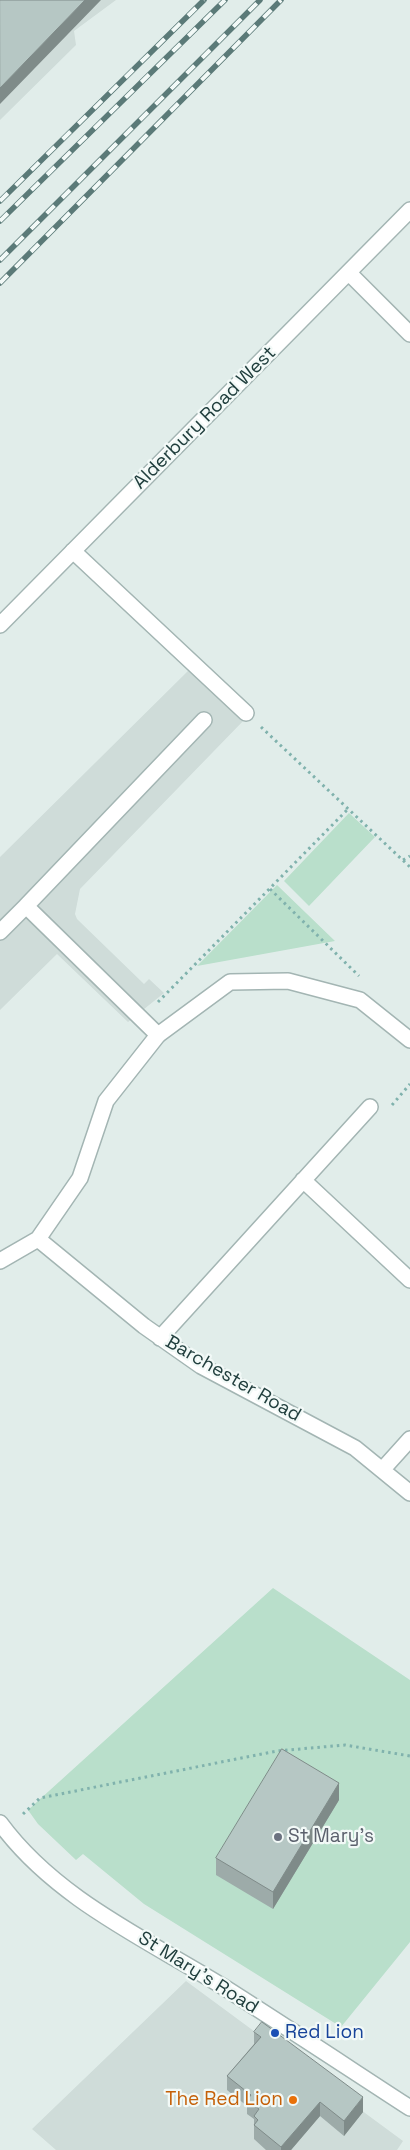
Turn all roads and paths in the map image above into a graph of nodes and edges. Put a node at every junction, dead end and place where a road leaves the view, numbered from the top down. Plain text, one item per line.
1 (410, 210) edge
2 (349, 273) junction
3 (410, 334) edge
4 (74, 551) junction
5 (0, 625) edge
6 (246, 713) joint
7 (204, 720) dead end
8 (348, 809) junction
9 (410, 856) edge
10 (402, 860) junction
11 (410, 867) edge
12 (270, 889) junction
13 (26, 906) junction
14 (0, 932) edge
15 (360, 1000) junction
16 (142, 1019) junction
17 (158, 1035) junction
18 (410, 1040) edge
19 (370, 1106) dead end
20 (302, 1180) junction
21 (38, 1239) junction
22 (0, 1261) edge
23 (410, 1280) edge
24 (160, 1338) junction
25 (410, 1440) edge
26 (383, 1469) junction
27 (410, 1493) edge
28 (410, 1756) edge
29 (3, 1826) edge
30 (410, 2108) edge

1 - 2 street, Alderbury Road West
2 - 3 street
2 - 4 street, Alderbury Road West
4 - 5 street, Alderbury Road West
4 - 6 street
6 - 8 path
7 - 13 street
8 - 10 path
8 - 12 path
9 - 10 path
10 - 11 path
12 - 15 path
12 - 16 path
13 - 14 street
13 - 16 street
15 - 17 street
15 - 18 street
16 - 17 street
17 - 21 street
19 - 20 street
20 - 23 street
20 - 24 street
21 - 22 street
21 - 24 street, Barchester Road
24 - 26 street, Barchester Road
25 - 26 street
26 - 27 street, Barchester Road
28 - 29 path
29 - 30 street, St Mary's Road

